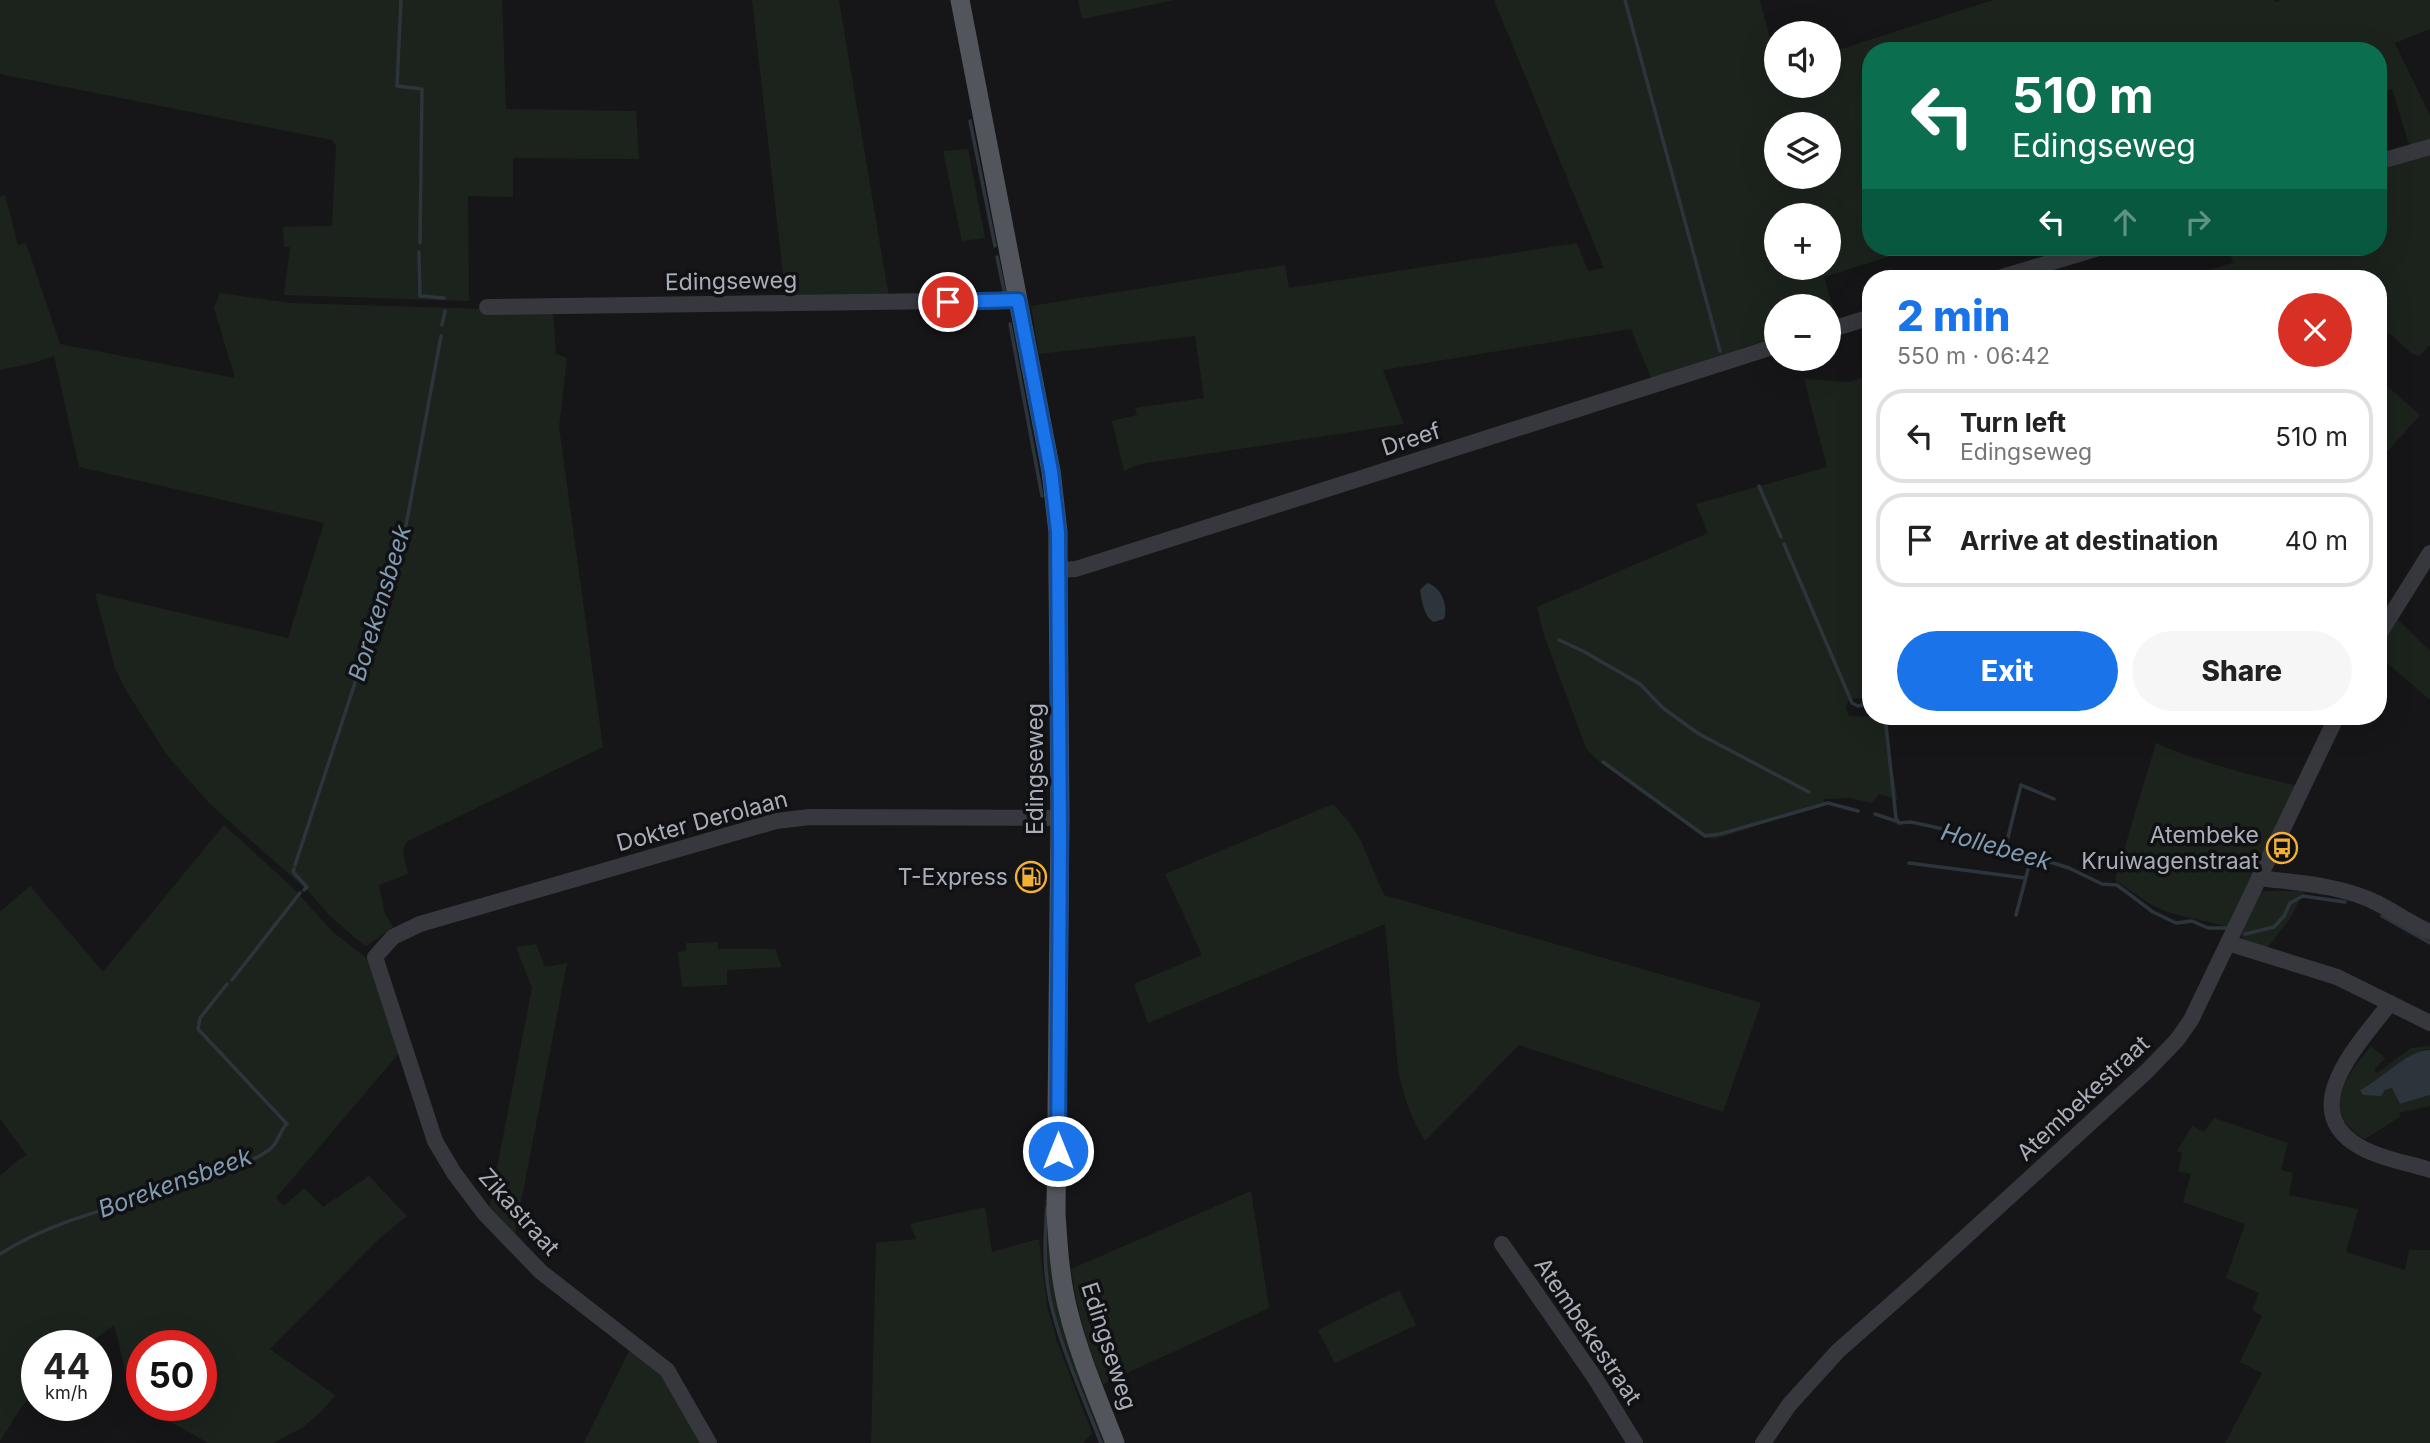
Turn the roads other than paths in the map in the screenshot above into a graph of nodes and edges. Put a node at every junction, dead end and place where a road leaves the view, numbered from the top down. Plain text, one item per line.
1 (960, 0) edge
2 (2430, 147) edge
3 (2387, 159) edge
4 (2072, 256) edge
5 (2026, 270) edge
6 (1018, 300) junction
7 (487, 307) dead end
8 (1862, 320) edge
9 (1841, 326) edge
10 (1764, 350) edge
11 (2430, 553) edge
12 (1058, 570) junction
13 (2387, 622) edge
14 (2333, 725) edge
15 (1060, 818) junction
16 (2259, 878) junction
17 (2430, 932) edge
18 (2228, 943) junction
19 (375, 957) joint
20 (2390, 1003) junction
21 (2430, 1023) edge
22 (2430, 1170) edge
23 (1502, 1244) dead end
24 (709, 1443) edge
25 (1115, 1443) edge
26 (1635, 1443) edge
27 (1763, 1443) edge

1 - 6 main road, Edingseweg
2 - 3 street
4 - 5 street
6 - 7 street, Edingseweg
6 - 12 main road, Edingseweg
8 - 9 street
10 - 12 street, Dreef
11 - 13 street
12 - 15 main road, Edingseweg
14 - 16 street, Atembekestraat
15 - 19 street, Dokter Derolaan
15 - 25 main road, Edingseweg
16 - 17 street
16 - 18 street, Atembekestraat
18 - 20 street
18 - 27 street, Atembekestraat
19 - 24 street, Zikastraat
20 - 21 street
20 - 22 street
23 - 26 street, Atembekestraat

